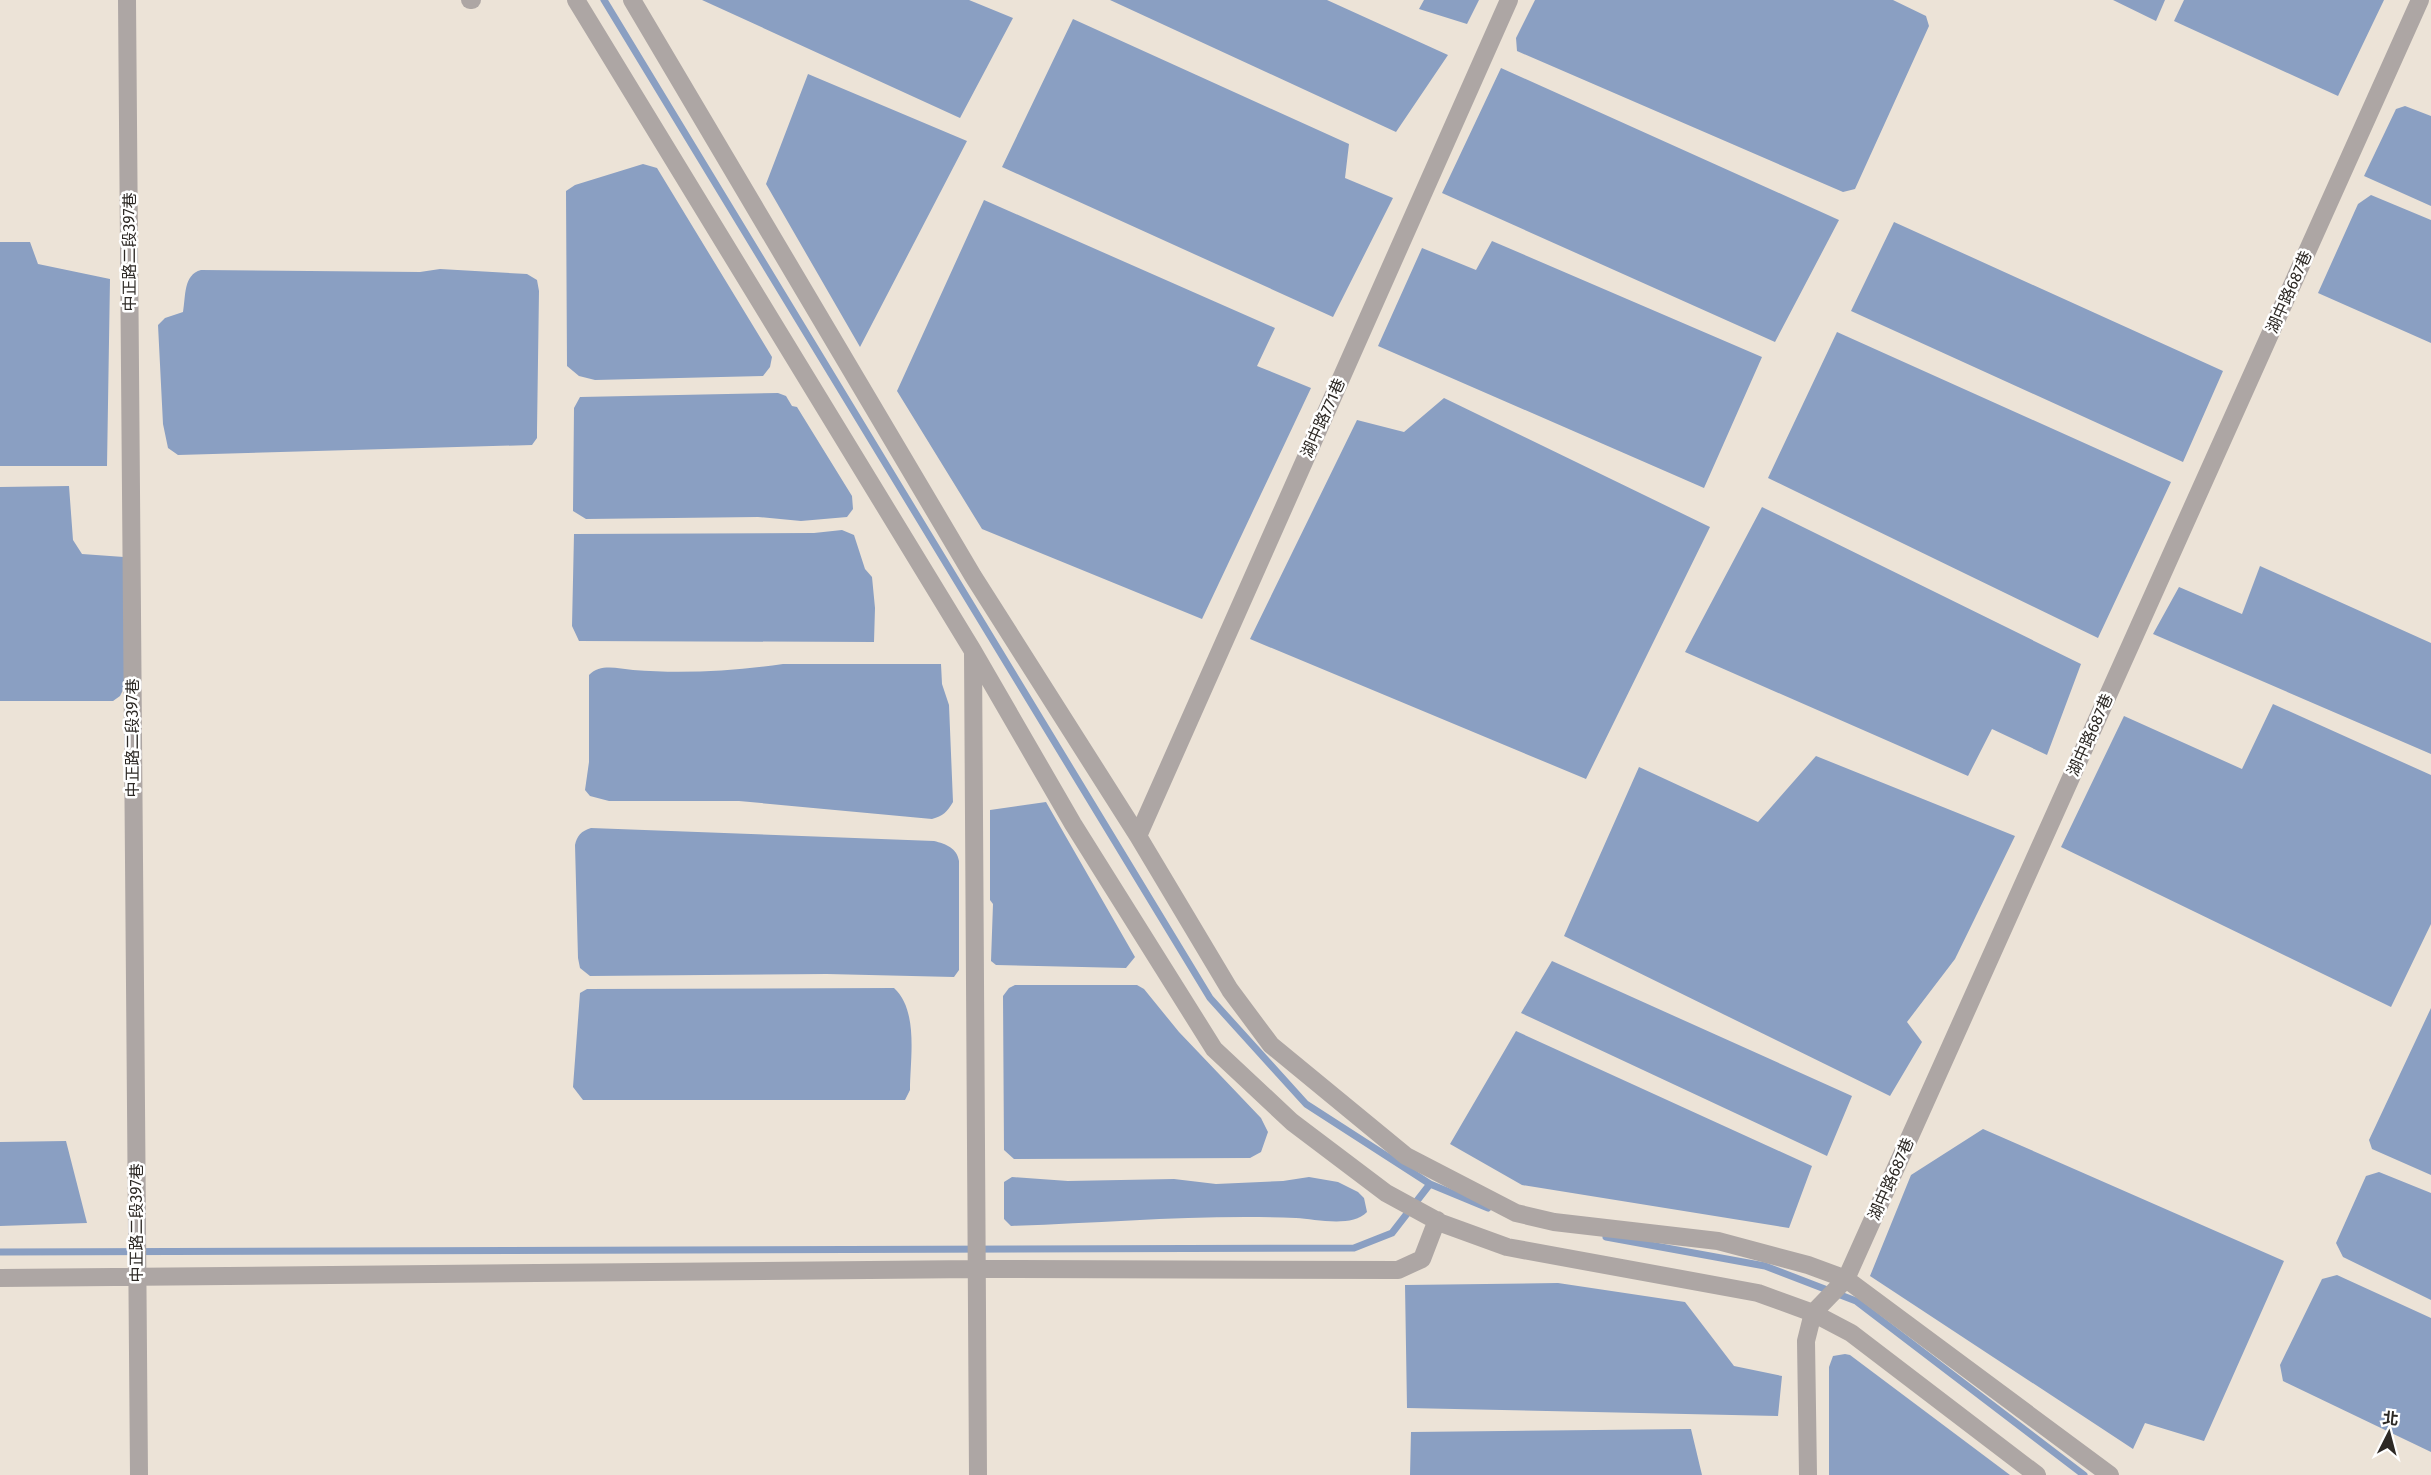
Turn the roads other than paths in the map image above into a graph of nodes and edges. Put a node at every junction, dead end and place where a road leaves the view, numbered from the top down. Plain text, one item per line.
1 (127, 0) edge
2 (576, 0) edge
3 (632, 0) edge
4 (1509, 0) edge
5 (2420, 0) edge
6 (973, 651) junction
7 (1138, 836) junction
8 (1437, 1220) junction
9 (976, 1269) junction
10 (0, 1278) edge
11 (136, 1278) junction
12 (1846, 1279) junction
13 (1813, 1312) junction
14 (139, 1475) edge
15 (978, 1475) edge
16 (1808, 1475) edge
17 (2037, 1475) edge
18 (2110, 1475) edge

1 - 11 street, 中正路二段397巷
2 - 6 street
3 - 7 street
4 - 7 street, 湖中路771巷
5 - 12 street, 湖中路687巷
6 - 8 street
6 - 9 street
7 - 12 street
8 - 9 street
8 - 13 street
9 - 11 street
9 - 15 street
10 - 11 street
11 - 14 street, 中正路二段397巷
12 - 13 street, 湖中路687巷
12 - 18 street
13 - 16 street
13 - 17 street

